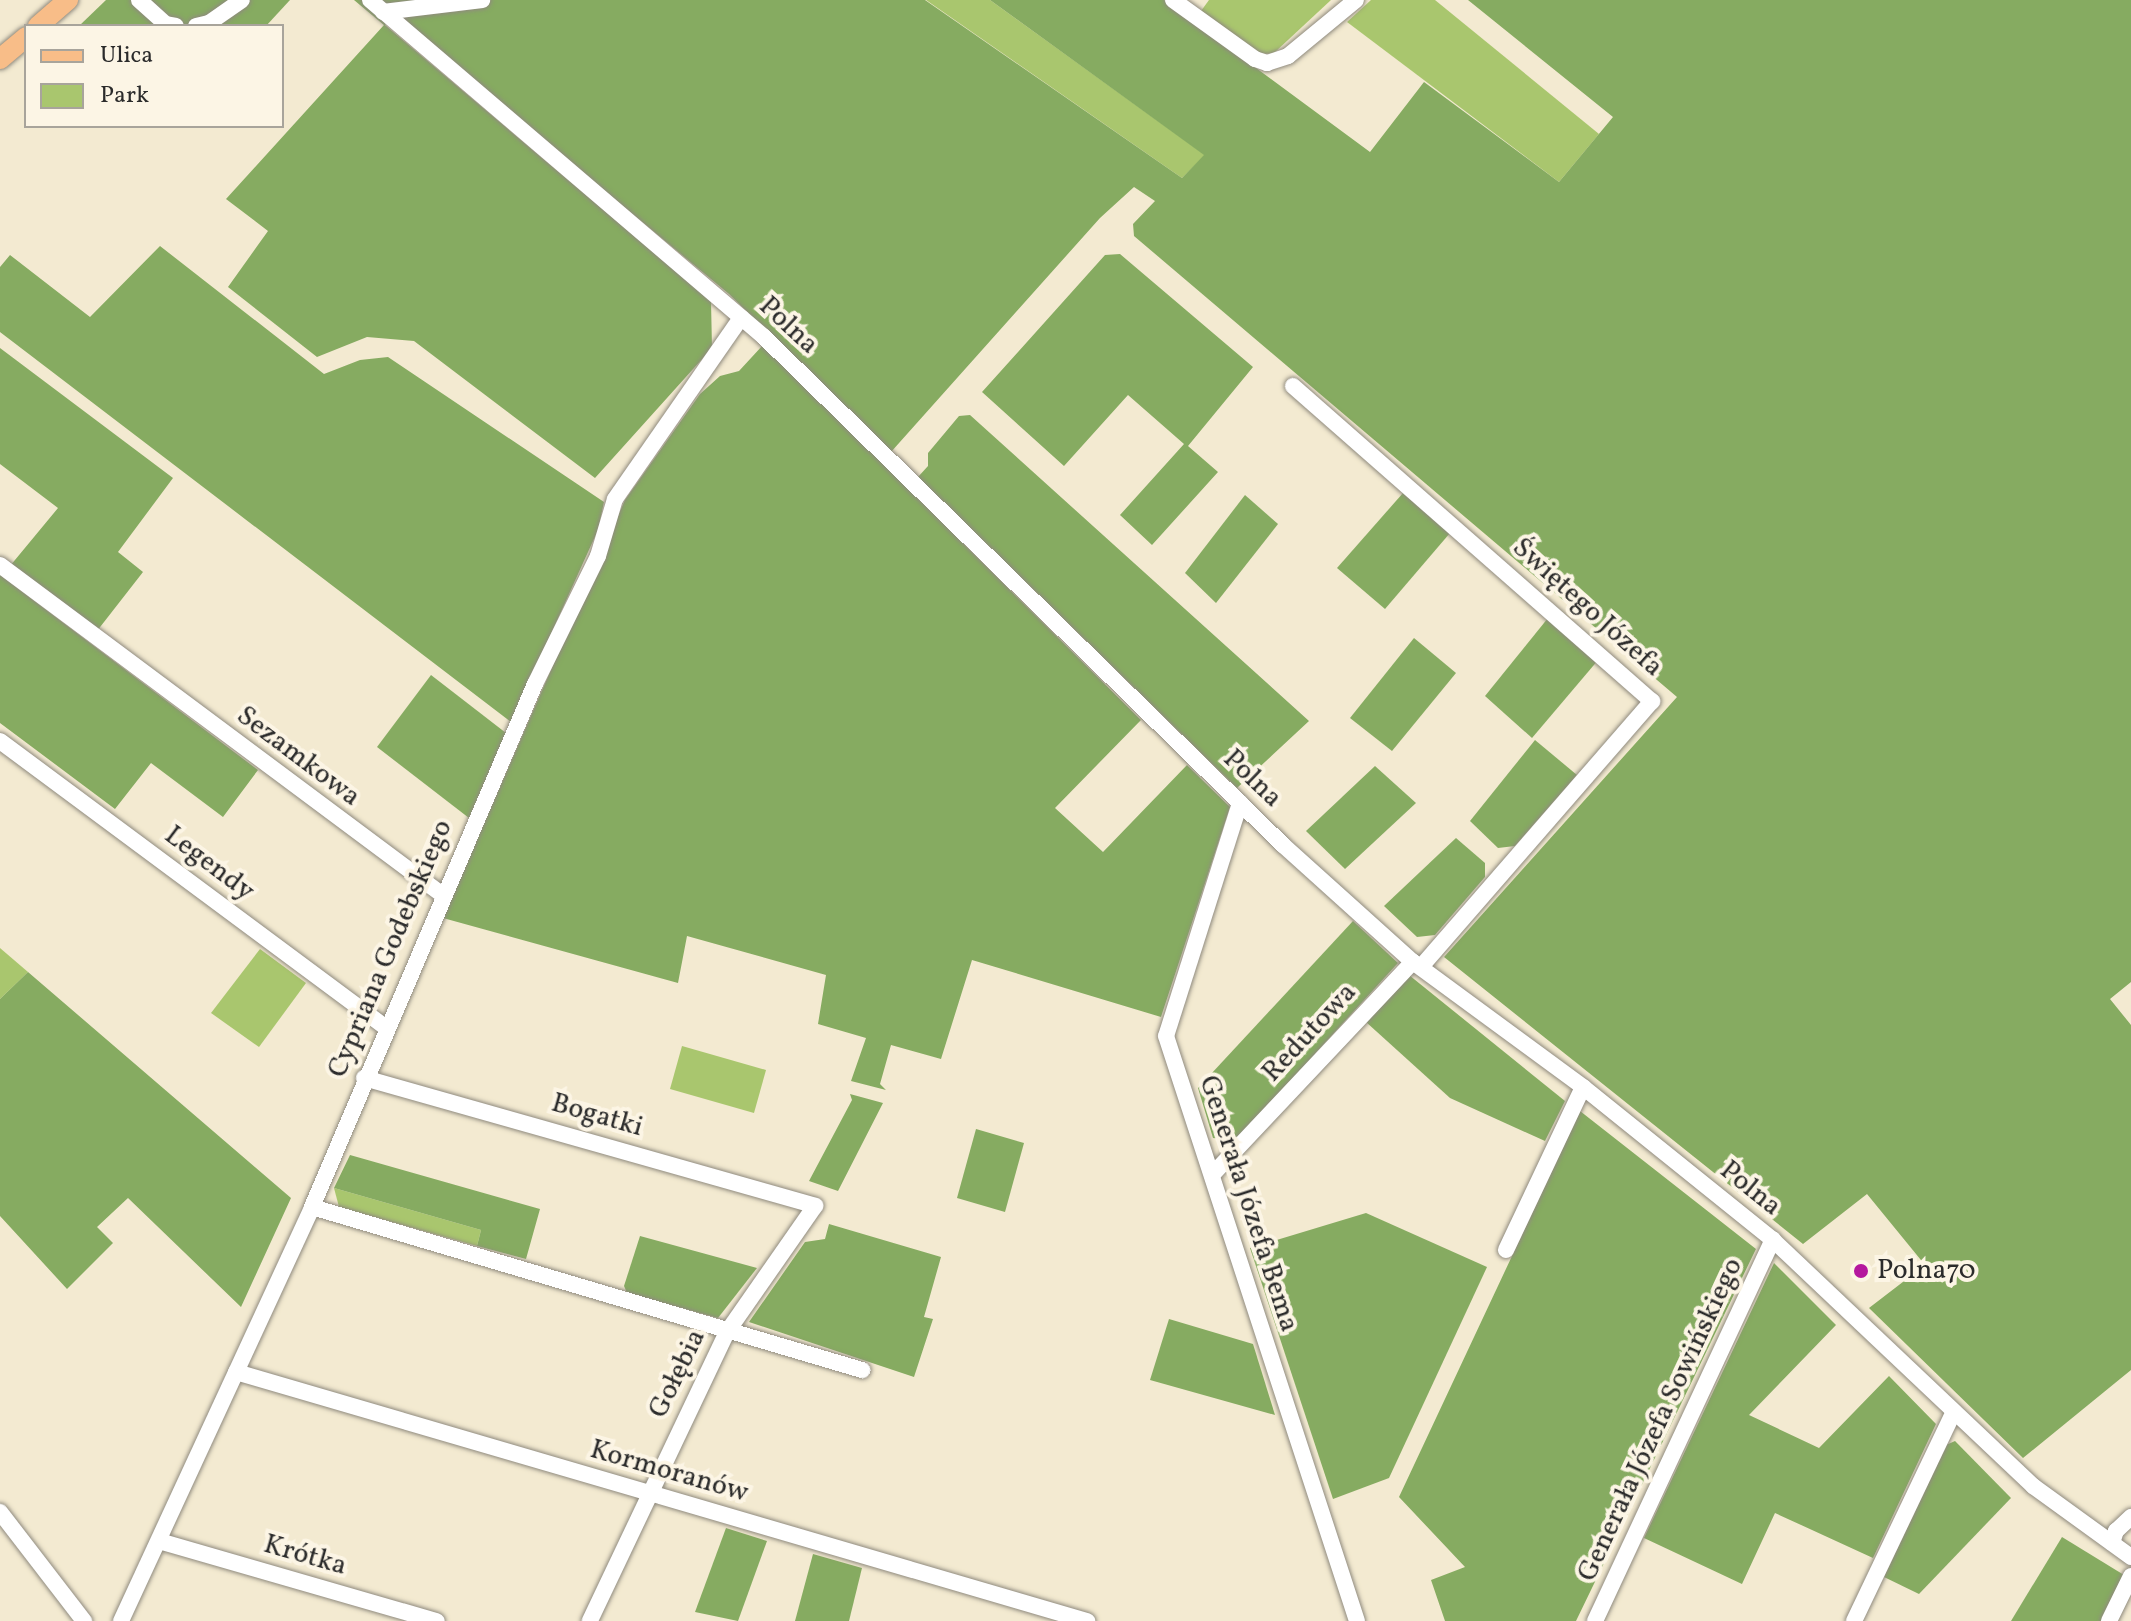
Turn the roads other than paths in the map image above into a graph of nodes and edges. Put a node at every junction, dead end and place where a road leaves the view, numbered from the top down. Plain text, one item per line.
1 (68, 0) edge
2 (139, 0) edge
3 (242, 0) edge
4 (370, 0) edge
5 (482, 0) edge
6 (1173, 0) edge
7 (1356, 0) edge
8 (383, 12) junction
9 (40, 24) edge
10 (166, 24) edge
11 (205, 24) edge
12 (24, 39) edge
13 (0, 59) edge
14 (741, 318) junction
15 (1293, 386) dead end
16 (0, 565) edge
17 (0, 741) edge
18 (1240, 803) junction
19 (444, 896) junction
20 (1417, 964) junction
21 (387, 1028) junction
22 (364, 1078) junction
23 (1583, 1087) junction
24 (1212, 1175) junction
25 (815, 1206) joint
26 (312, 1207) junction
27 (1773, 1240) junction
28 (1506, 1250) dead end
29 (727, 1332) junction
30 (862, 1370) dead end
31 (236, 1372) junction
32 (1953, 1413) junction
33 (649, 1493) junction
34 (0, 1512) edge
35 (2131, 1517) edge
36 (159, 1541) junction
37 (2112, 1543) junction
38 (2131, 1557) edge
39 (2131, 1576) edge
40 (391, 1615) edge
41 (84, 1621) edge
42 (121, 1621) edge
43 (437, 1621) edge
44 (590, 1621) edge
45 (1087, 1621) edge
46 (1357, 1621) edge
47 (1595, 1621) edge
48 (1854, 1621) edge
49 (2109, 1621) edge

1 - 9 main road
2 - 10 street
3 - 11 street
4 - 8 street, Polna
5 - 8 street
6 - 7 street
8 - 14 street, Polna
12 - 13 main road
14 - 18 street, Polna
14 - 19 street, Cypriana Godebskiego
15 - 20 street, Świętego Józefa
16 - 19 street, Sezamkowa
17 - 21 street, Legendy
18 - 20 street, Polna
18 - 24 street, Generała Józefa Bema
19 - 21 street, Cypriana Godebskiego
20 - 23 street, Polna
20 - 24 street, Redutowa
21 - 22 street, Cypriana Godebskiego
22 - 25 street, Bogatki
22 - 26 street, Cypriana Godebskiego
23 - 27 street, Polna
23 - 28 street
24 - 46 street, Generała Józefa Bema
25 - 29 street, Gołębia
26 - 29 street
26 - 31 street, Cypriana Godebskiego
27 - 32 street, Polna
27 - 47 street, Generała Józefa Sowińskiego
29 - 30 street
29 - 33 street, Gołębia
31 - 33 street, Kormoranów
31 - 36 street, Cypriana Godebskiego
32 - 37 street, Polna
32 - 48 street
33 - 44 street, Gołębia
33 - 45 street, Kormoranów
34 - 41 street
35 - 37 street
36 - 40 street, Krótka
36 - 42 street, Cypriana Godebskiego
37 - 38 street, Polna
39 - 49 street
40 - 43 street, Krótka

